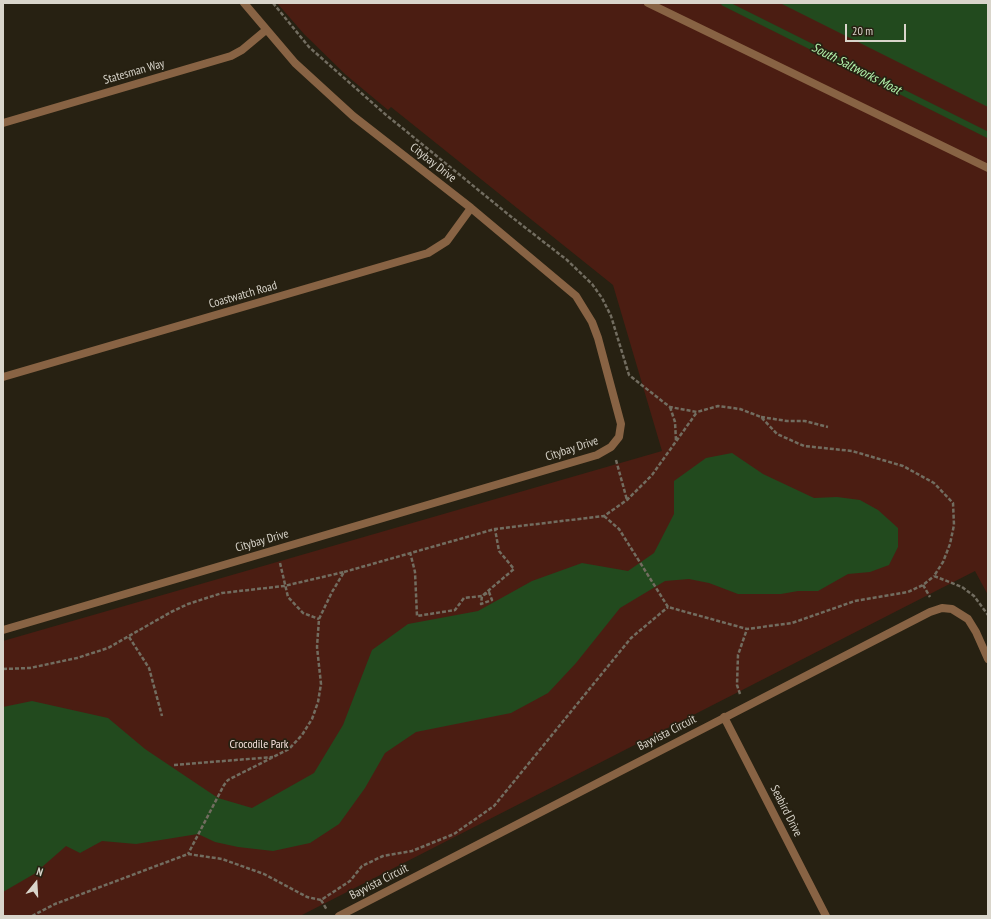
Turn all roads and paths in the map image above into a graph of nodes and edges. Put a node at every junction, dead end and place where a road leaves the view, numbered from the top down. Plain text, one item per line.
1 (244, 3) edge
2 (273, 3) edge
3 (648, 3) edge
4 (266, 30) junction
5 (3, 123) edge
6 (988, 168) edge
7 (471, 208) junction
8 (3, 377) edge
9 (670, 406) junction
10 (697, 412) junction
11 (761, 417) junction
12 (828, 427) dead end
13 (676, 441) junction
14 (611, 447) junction
15 (627, 500) junction
16 (604, 516) junction
17 (495, 529) junction
18 (278, 549) junction
19 (410, 552) junction
20 (344, 572) junction
21 (934, 576) junction
22 (284, 586) junction
23 (482, 596) junction
24 (668, 607) junction
25 (988, 615) edge
26 (319, 619) junction
27 (747, 629) junction
28 (3, 630) edge
29 (129, 637) junction
30 (988, 659) edge
31 (3, 669) edge
32 (748, 705) junction
33 (162, 716) dead end
34 (724, 717) junction
35 (276, 757) junction
36 (174, 765) dead end
37 (188, 854) junction
38 (353, 913) edge
39 (32, 916) edge
40 (339, 916) edge
41 (826, 916) edge

1 - 4 street, Citybay Drive
2 - 9 path
3 - 6 street
4 - 5 street, Statesman Way
4 - 7 street, Citybay Drive
7 - 8 street, Coastwatch Road
7 - 14 street, Citybay Drive
9 - 10 path
9 - 13 path
10 - 11 path
10 - 13 path
11 - 12 path
11 - 21 path
13 - 15 path
14 - 15 path
14 - 18 street, Citybay Drive
15 - 16 path
16 - 17 path
16 - 24 path
17 - 19 path
17 - 23 path
18 - 22 path
18 - 28 street, Citybay Drive
19 - 20 path
19 - 23 path
20 - 22 path
20 - 26 path
21 - 25 path
21 - 27 path
22 - 26 path
22 - 29 path
23 - 23 path
24 - 27 path
24 - 37 path
26 - 35 path
27 - 32 path
29 - 31 path
29 - 33 path
30 - 32 street, Bayvista Circuit
32 - 34 street, Bayvista Circuit
34 - 38 street, Bayvista Circuit
34 - 41 street, Seabird Drive
35 - 36 path
35 - 37 path
37 - 39 path
38 - 40 street, Bayvista Circuit

